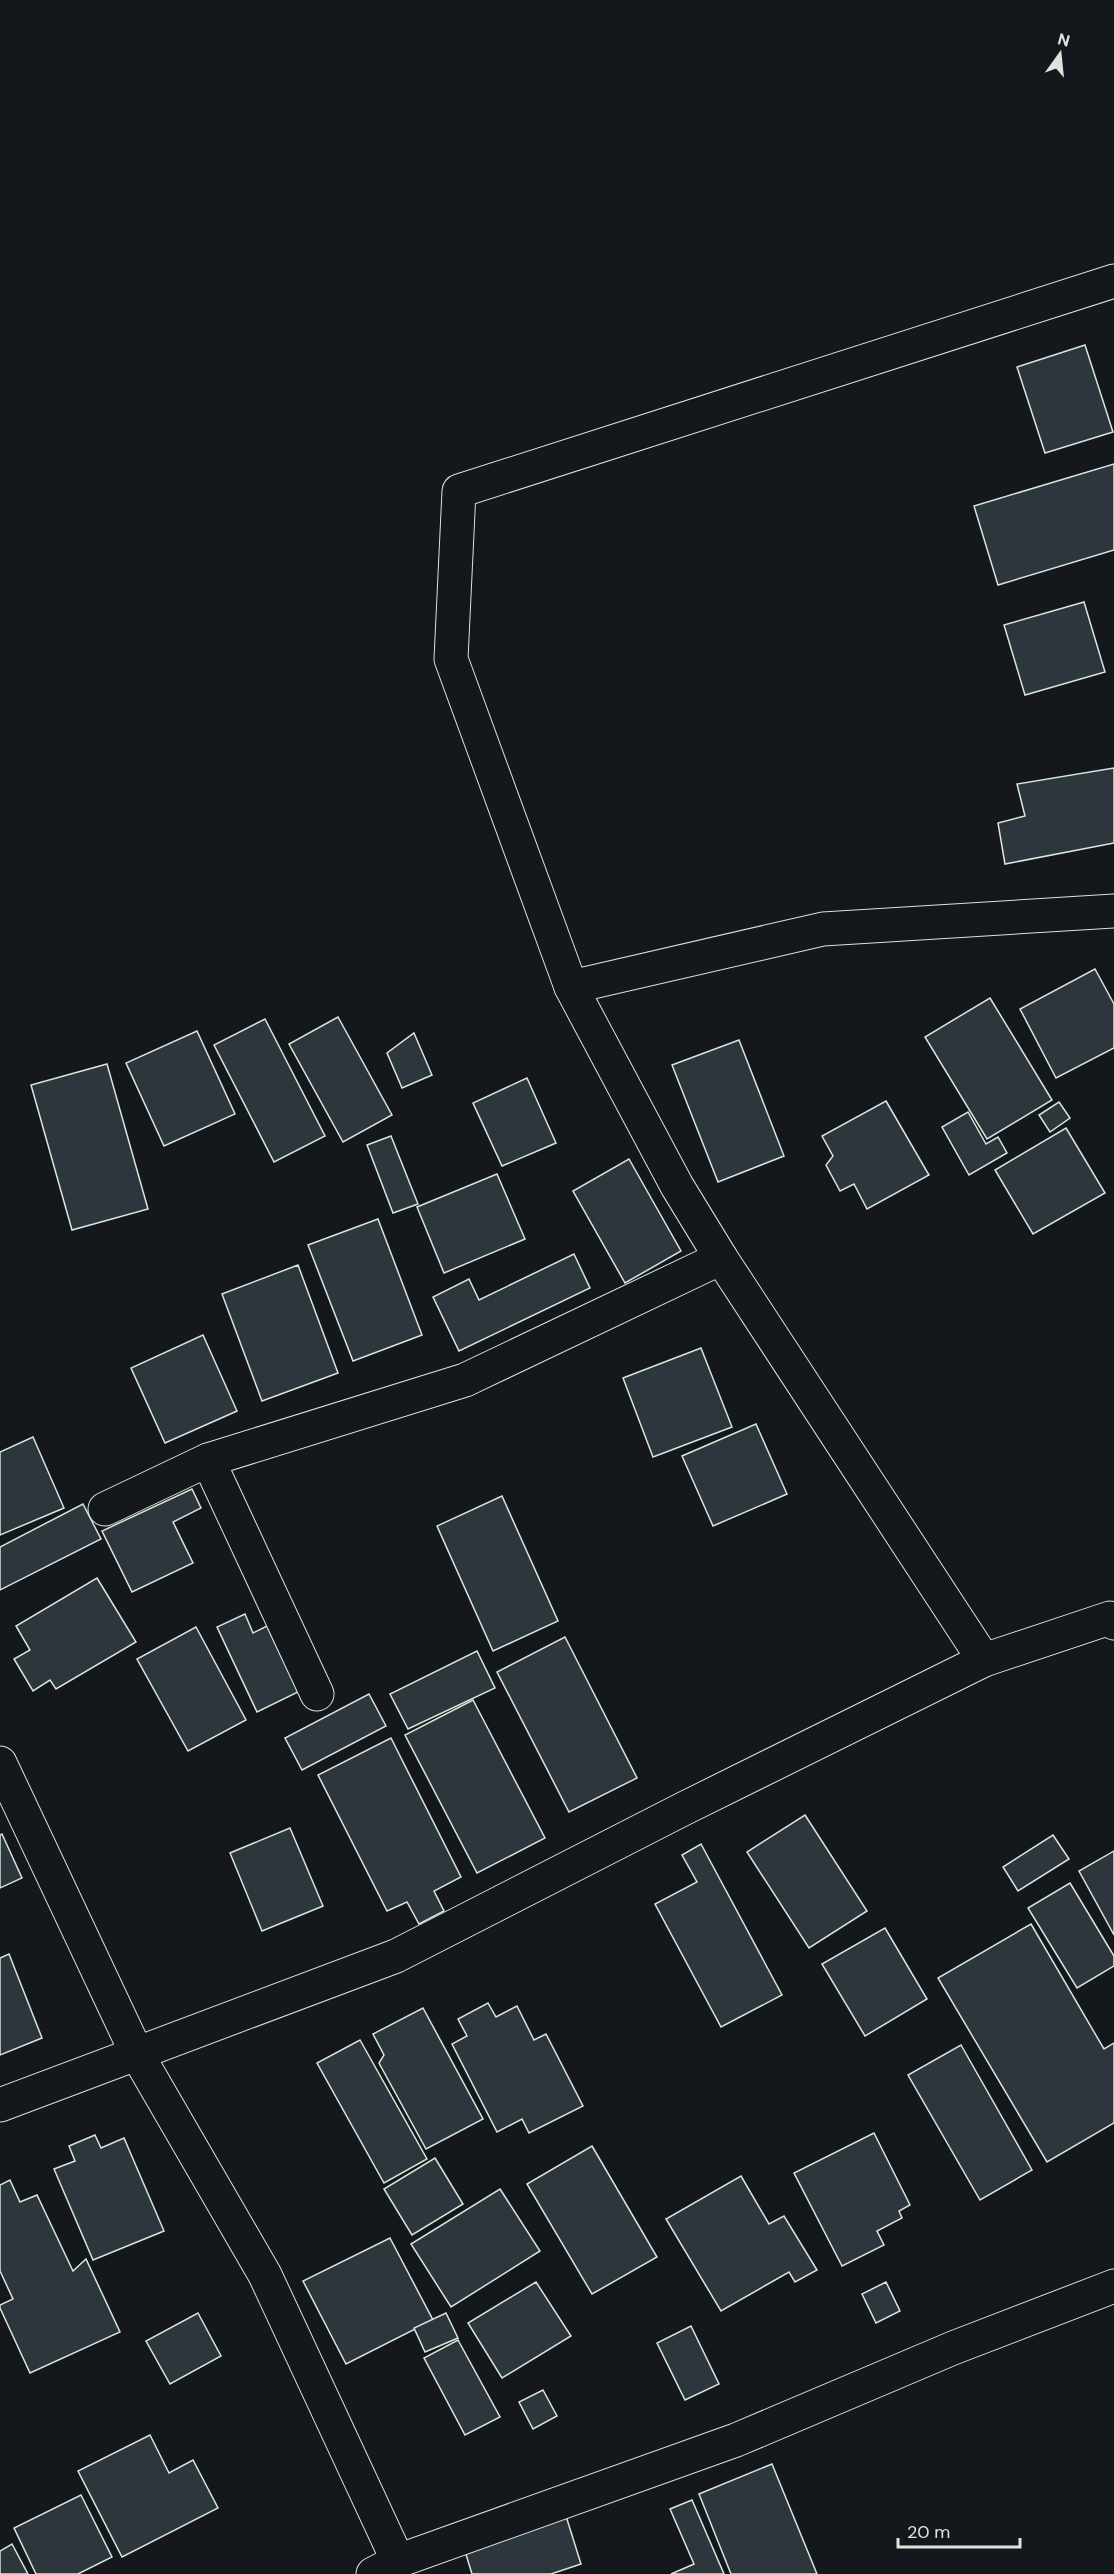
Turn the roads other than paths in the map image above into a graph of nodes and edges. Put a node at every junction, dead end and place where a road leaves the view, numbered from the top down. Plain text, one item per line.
1 (1114, 281) edge
2 (1114, 911) edge
3 (571, 987) junction
4 (721, 1258) junction
5 (208, 1460) junction
6 (105, 1509) dead end
7 (1114, 1623) edge
8 (984, 1660) junction
9 (317, 1694) dead end
10 (0, 1762) edge
11 (137, 2054) junction
12 (0, 2105) edge
13 (1114, 2286) edge
14 (385, 2568) edge

1 - 3 street
2 - 3 street
3 - 4 street
4 - 5 street
4 - 8 street
5 - 6 street
5 - 9 street
7 - 8 street
8 - 11 street
10 - 11 street
11 - 12 street
11 - 14 street
13 - 14 street

